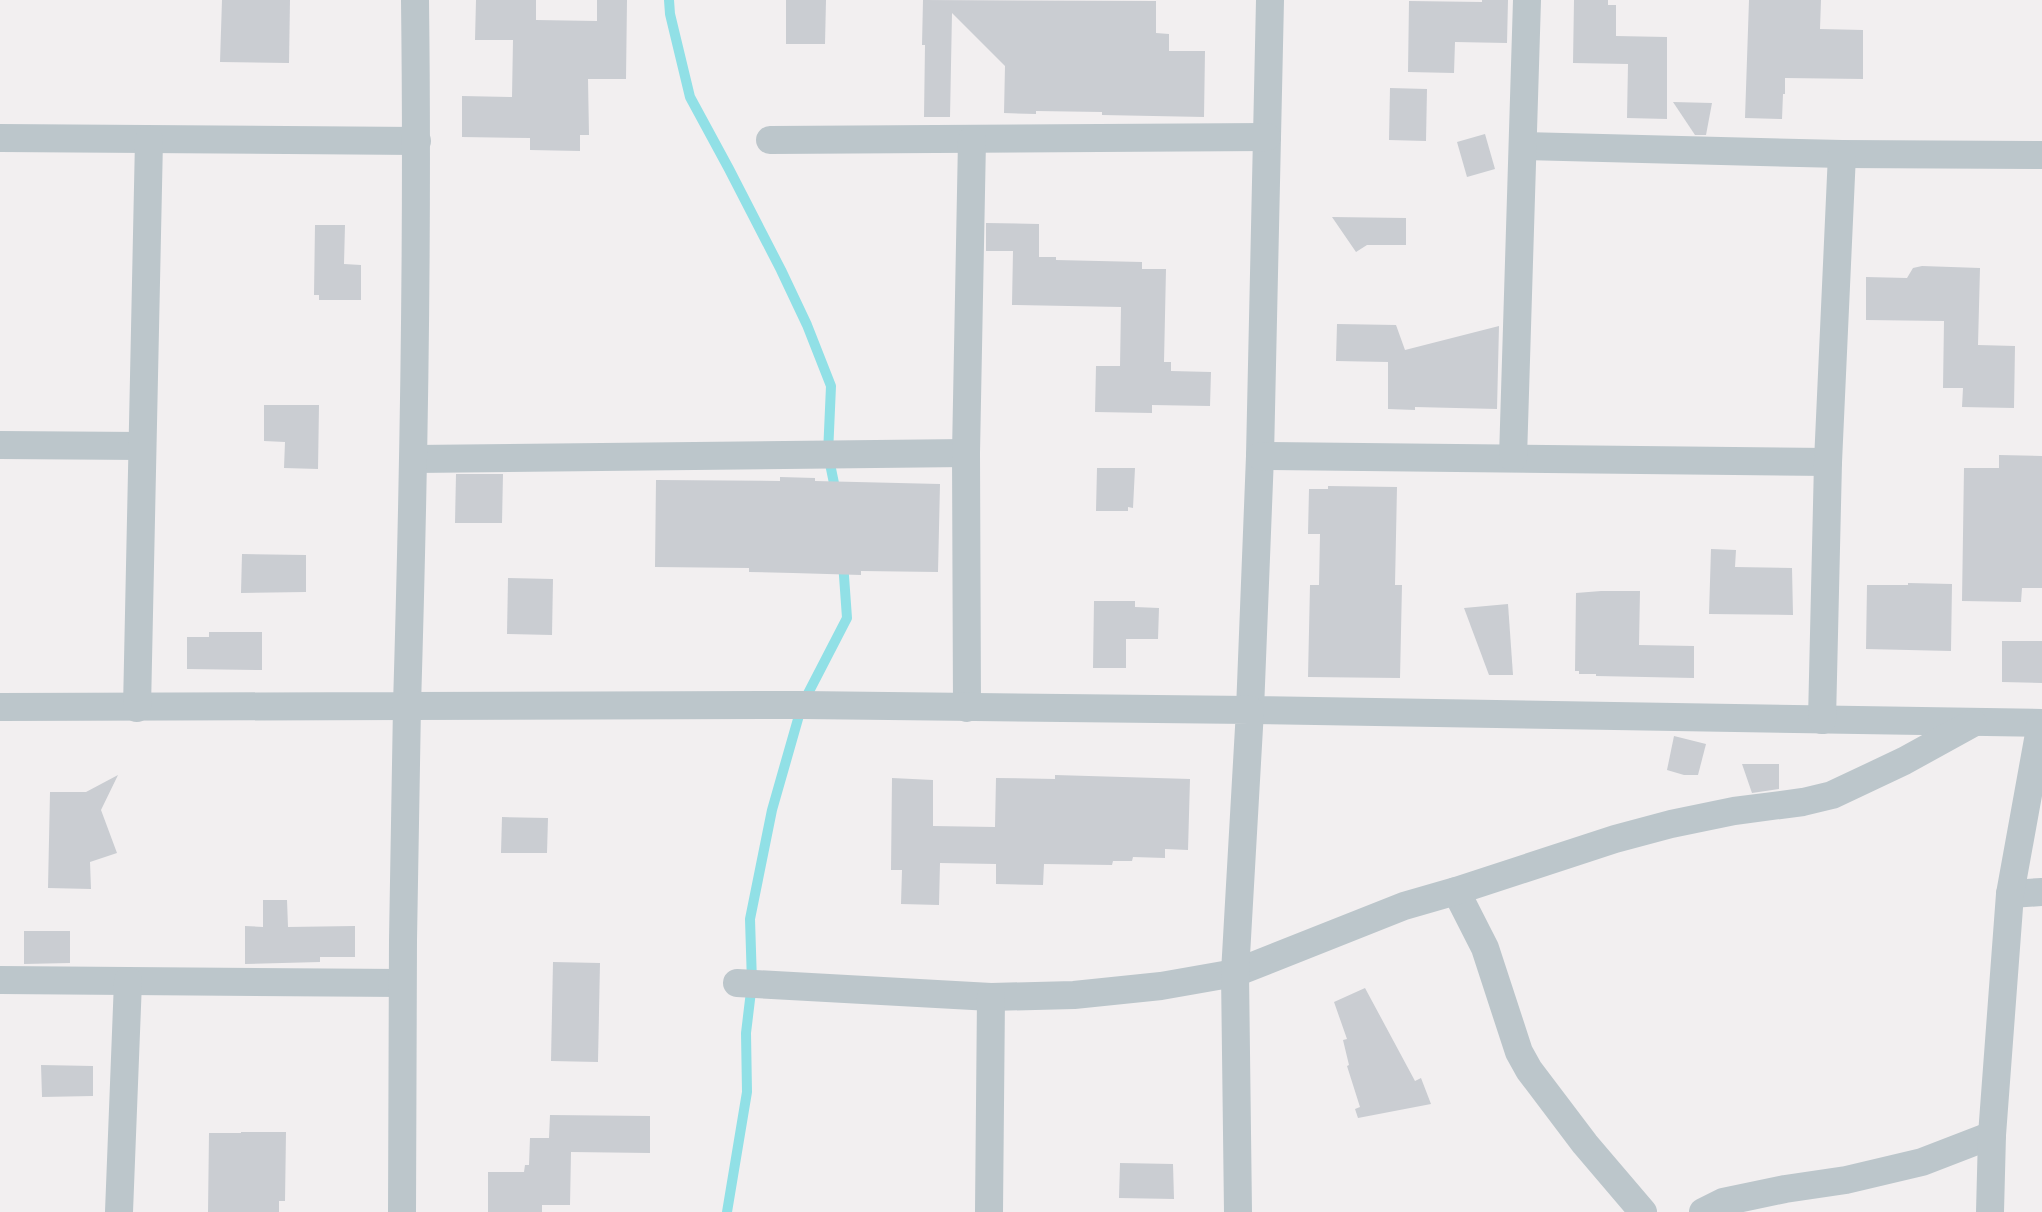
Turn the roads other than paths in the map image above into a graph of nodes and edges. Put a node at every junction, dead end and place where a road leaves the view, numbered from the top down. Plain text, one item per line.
1 (415, 0) edge
2 (1270, 0) edge
3 (1526, 0) edge
4 (1267, 137) junction
5 (0, 138) edge
6 (149, 140) junction
7 (770, 140) dead end
8 (972, 140) junction
9 (417, 141) junction
10 (1523, 146) junction
11 (1842, 154) junction
12 (2042, 155) edge
13 (0, 445) edge
14 (142, 446) junction
15 (966, 453) junction
16 (1260, 456) junction
17 (1513, 458) junction
18 (415, 459) junction
19 (1828, 462) junction
20 (407, 706) junction
21 (0, 707) edge
22 (137, 708) junction
23 (967, 708) junction
24 (1250, 710) junction
25 (1822, 720) junction
26 (1975, 722) junction
27 (2041, 723) edge
28 (1456, 891) junction
29 (2042, 892) edge
30 (2010, 894) junction
31 (1235, 973) junction
32 (0, 980) edge
33 (128, 981) junction
34 (402, 983) junction
35 (737, 983) dead end
36 (991, 997) junction
37 (1992, 1135) junction
38 (119, 1212) edge
39 (402, 1212) edge
40 (989, 1212) edge
41 (1238, 1212) edge
42 (1643, 1212) edge
43 (1703, 1212) edge
44 (1990, 1212) edge

1 - 9 street
2 - 4 street
3 - 10 street
4 - 8 street
4 - 16 street
5 - 6 street
6 - 9 street
6 - 14 street
7 - 8 street
8 - 15 street
9 - 18 street
10 - 11 street
10 - 17 street
11 - 12 street
11 - 19 street
13 - 14 street
14 - 22 street
15 - 18 street
15 - 23 street
16 - 17 street
16 - 24 street
17 - 19 street
18 - 20 street
19 - 25 street
20 - 22 street
20 - 23 street
20 - 34 street
21 - 22 street
23 - 24 street
24 - 25 street
24 - 31 street
25 - 26 street
26 - 27 street
26 - 28 street
27 - 30 street
28 - 31 street
28 - 42 street
29 - 30 street
30 - 37 street
31 - 36 street
31 - 41 street
32 - 33 street
33 - 34 street
33 - 38 street
34 - 39 street
35 - 36 street
36 - 40 street
37 - 43 street
37 - 44 street

